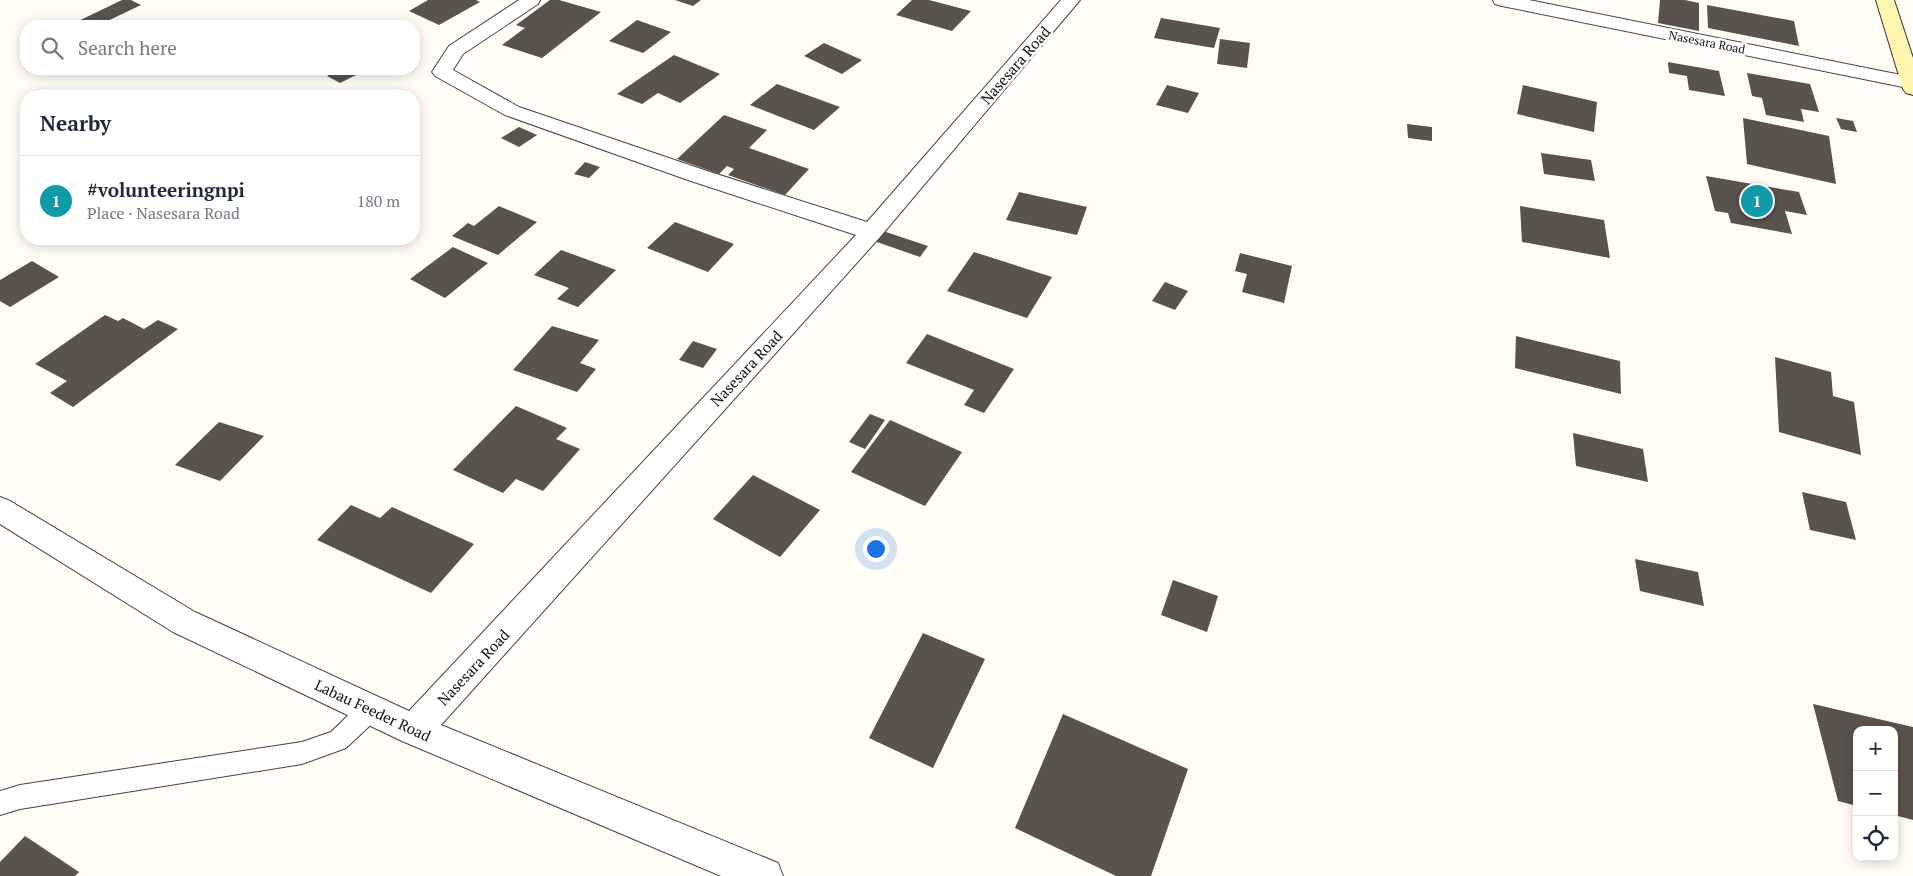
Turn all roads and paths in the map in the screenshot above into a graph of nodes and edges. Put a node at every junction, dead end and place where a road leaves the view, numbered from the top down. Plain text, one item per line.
1 (531, 0) edge
2 (1072, 0) edge
3 (1502, 0) edge
4 (1885, 0) edge
5 (1912, 86) edge
6 (872, 232) junction
7 (0, 509) edge
8 (370, 710) junction
9 (414, 730) junction
10 (0, 803) edge
11 (765, 876) edge

1 - 6 street
2 - 6 street, Nasesara Road
3 - 5 street, Nasesara Road
4 - 5 street
6 - 9 street, Nasesara Road
7 - 8 street, Labau Feeder Road
8 - 9 street, Labau Feeder Road
8 - 10 lane
9 - 11 street, Labau Feeder Road

